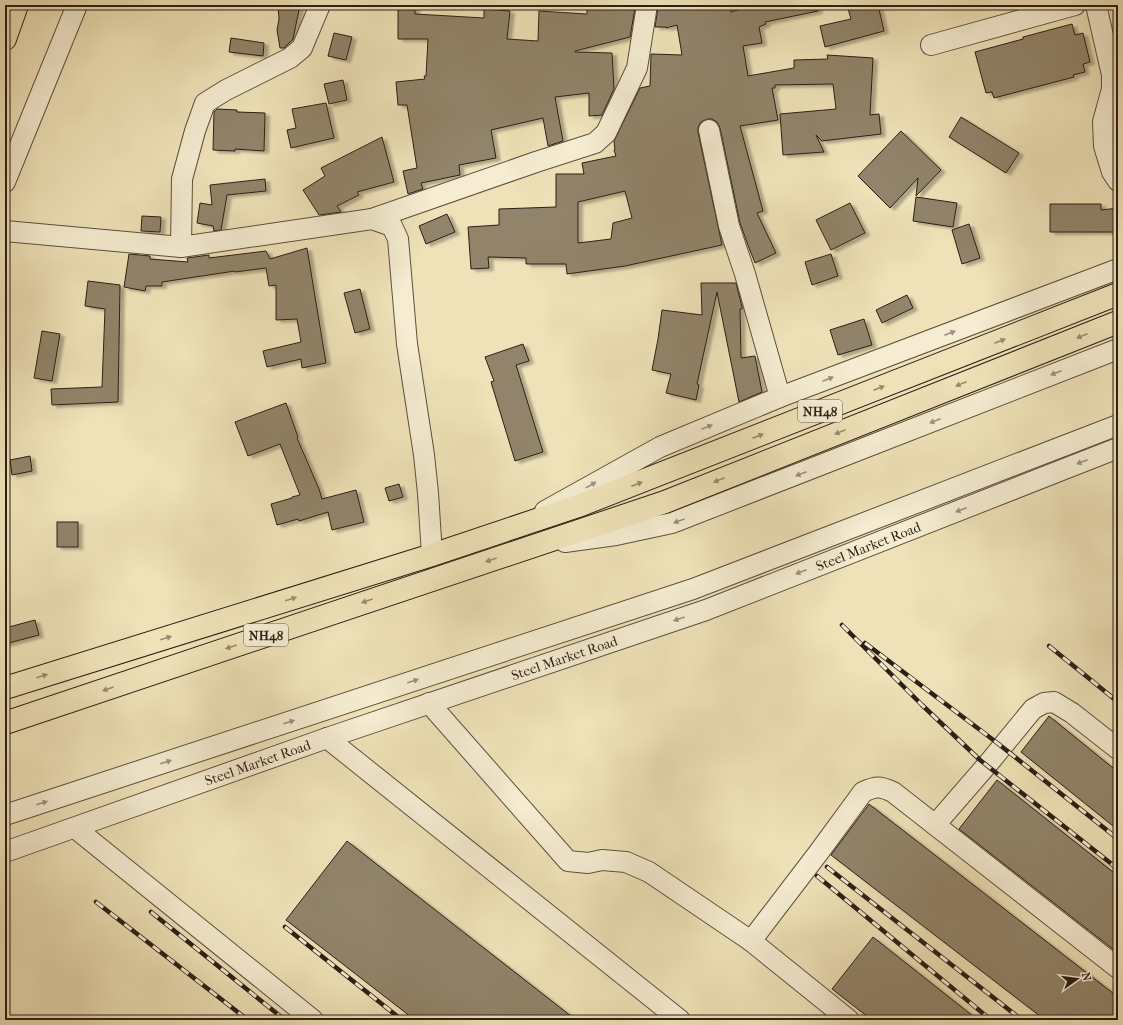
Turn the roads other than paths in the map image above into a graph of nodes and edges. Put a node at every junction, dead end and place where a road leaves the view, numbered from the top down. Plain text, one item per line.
1 (17, 5) edge
2 (77, 5) edge
3 (320, 5) edge
4 (647, 5) edge
5 (1075, 5) edge
6 (1096, 5) edge
7 (5, 38) edge
8 (931, 45) dead end
9 (709, 130) dead end
10 (1118, 181) edge
11 (5, 182) edge
12 (372, 219) junction
13 (5, 231) edge
14 (181, 247) junction
15 (1118, 269) edge
16 (1118, 294) edge
17 (1118, 322) edge
18 (1118, 349) edge
19 (780, 397) junction
20 (1118, 425) edge
21 (1097, 433) junction
22 (1117, 450) edge
23 (521, 526) junction
24 (528, 548) junction
25 (432, 555) junction
26 (5, 688) edge
27 (429, 703) junction
28 (5, 723) edge
29 (327, 738) junction
30 (1118, 749) edge
31 (5, 815) edge
32 (935, 825) junction
33 (75, 828) junction
34 (5, 852) edge
35 (750, 941) junction
36 (1118, 968) edge
37 (313, 1020) edge
38 (680, 1020) edge
39 (849, 1020) edge

1 - 7 highway
2 - 11 street
3 - 14 street
4 - 12 street
5 - 8 street
6 - 10 street
9 - 19 street
12 - 14 street
12 - 25 street
13 - 14 street
19 -> 15 street
23 -> 16 highway, NH48
17 -> 24 highway, NH48
18 -> 24 street
23 -> 19 street
20 - 21 street, Steel Market Road
21 - 22 street
31 -> 21 street, Steel Market Road
22 -> 27 street, Steel Market Road
23 - 25 highway, NH48
24 -> 28 highway, NH48
26 -> 25 highway, NH48
27 - 29 street, Steel Market Road
27 - 35 street
29 - 33 street, Steel Market Road
29 - 38 street
30 - 32 street
32 - 35 street
32 - 36 street
33 - 34 street, Steel Market Road
33 - 37 street
35 - 39 street

